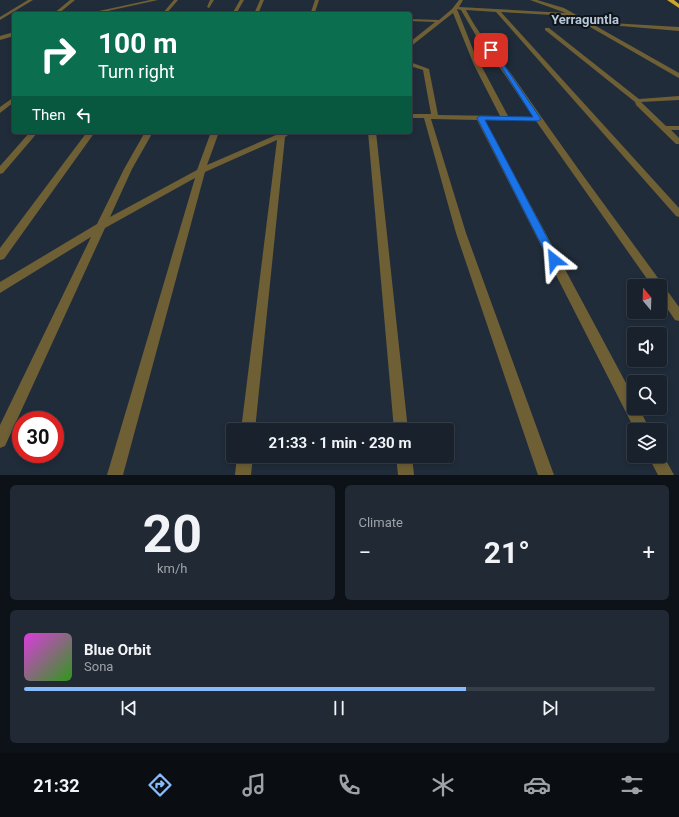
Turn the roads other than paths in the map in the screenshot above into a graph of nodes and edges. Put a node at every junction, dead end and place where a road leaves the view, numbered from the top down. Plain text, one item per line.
1 (31, 0) edge
2 (73, 0) edge
3 (156, 0) edge
4 (176, 0) edge
5 (212, 0) edge
6 (242, 0) edge
7 (262, 0) edge
8 (317, 0) edge
9 (461, 0) edge
10 (532, 0) edge
11 (670, 0) edge
12 (679, 6) edge
13 (209, 7) dead end
14 (458, 9) junction
15 (58, 12) edge
16 (97, 12) edge
17 (166, 12) edge
18 (235, 12) edge
19 (257, 12) edge
20 (313, 12) dead end
21 (498, 12) junction
22 (573, 15) junction
23 (0, 19) edge
24 (412, 20) edge
25 (439, 21) junction
26 (612, 24) dead end
27 (664, 28) junction
28 (548, 29) dead end
29 (679, 29) edge
30 (12, 35) edge
31 (674, 35) dead end
32 (0, 38) edge
33 (412, 43) edge
34 (412, 65) edge
35 (679, 76) edge
36 (679, 98) edge
37 (12, 101) edge
38 (638, 102) junction
39 (0, 111) edge
40 (412, 116) edge
41 (431, 116) junction
42 (480, 118) junction
43 (504, 118) junction
44 (538, 119) junction
45 (664, 128) junction
46 (679, 128) edge
47 (32, 134) edge
48 (90, 134) edge
49 (148, 134) edge
50 (214, 134) edge
51 (285, 134) edge
52 (372, 134) edge
53 (679, 142) edge
54 (0, 171) edge
55 (201, 172) junction
56 (679, 214) edge
57 (103, 225) junction
58 (0, 256) edge
59 (653, 279) edge
60 (0, 288) edge
61 (667, 299) edge
62 (679, 316) edge
63 (249, 423) edge
64 (400, 423) edge
65 (639, 423) edge
66 (0, 441) edge
67 (244, 463) edge
68 (405, 463) edge
69 (660, 463) edge
70 (115, 475) edge
71 (243, 475) edge
72 (406, 475) edge
73 (546, 475) edge
74 (666, 475) edge

1 - 23 street
2 - 15 street
3 - 16 street
4 - 17 street
5 - 13 street
6 - 18 street
7 - 19 street
8 - 20 street
9 - 14 street
10 - 22 street
11 - 12 highway
14 - 21 street
14 - 25 street
14 - 43 street
14 - 44 street
21 - 22 street
21 - 56 street
22 - 35 street
24 - 25 street
25 - 33 street
26 - 27 street
27 - 29 street
27 - 31 street
28 - 38 street
30 - 32 street
34 - 41 street
36 - 38 street
37 - 39 street
38 - 45 street
40 - 41 street
41 - 42 street
41 - 73 street
42 - 43 street
42 - 65 street
43 - 44 street
44 - 59 street
45 - 46 street
45 - 53 street
47 - 54 street
48 - 58 street
49 - 57 street
50 - 55 street
51 - 55 street
51 - 63 street
52 - 64 street
55 - 57 street
55 - 70 street
57 - 60 street
57 - 66 street
61 - 62 street
67 - 71 street
68 - 72 street
69 - 74 street

